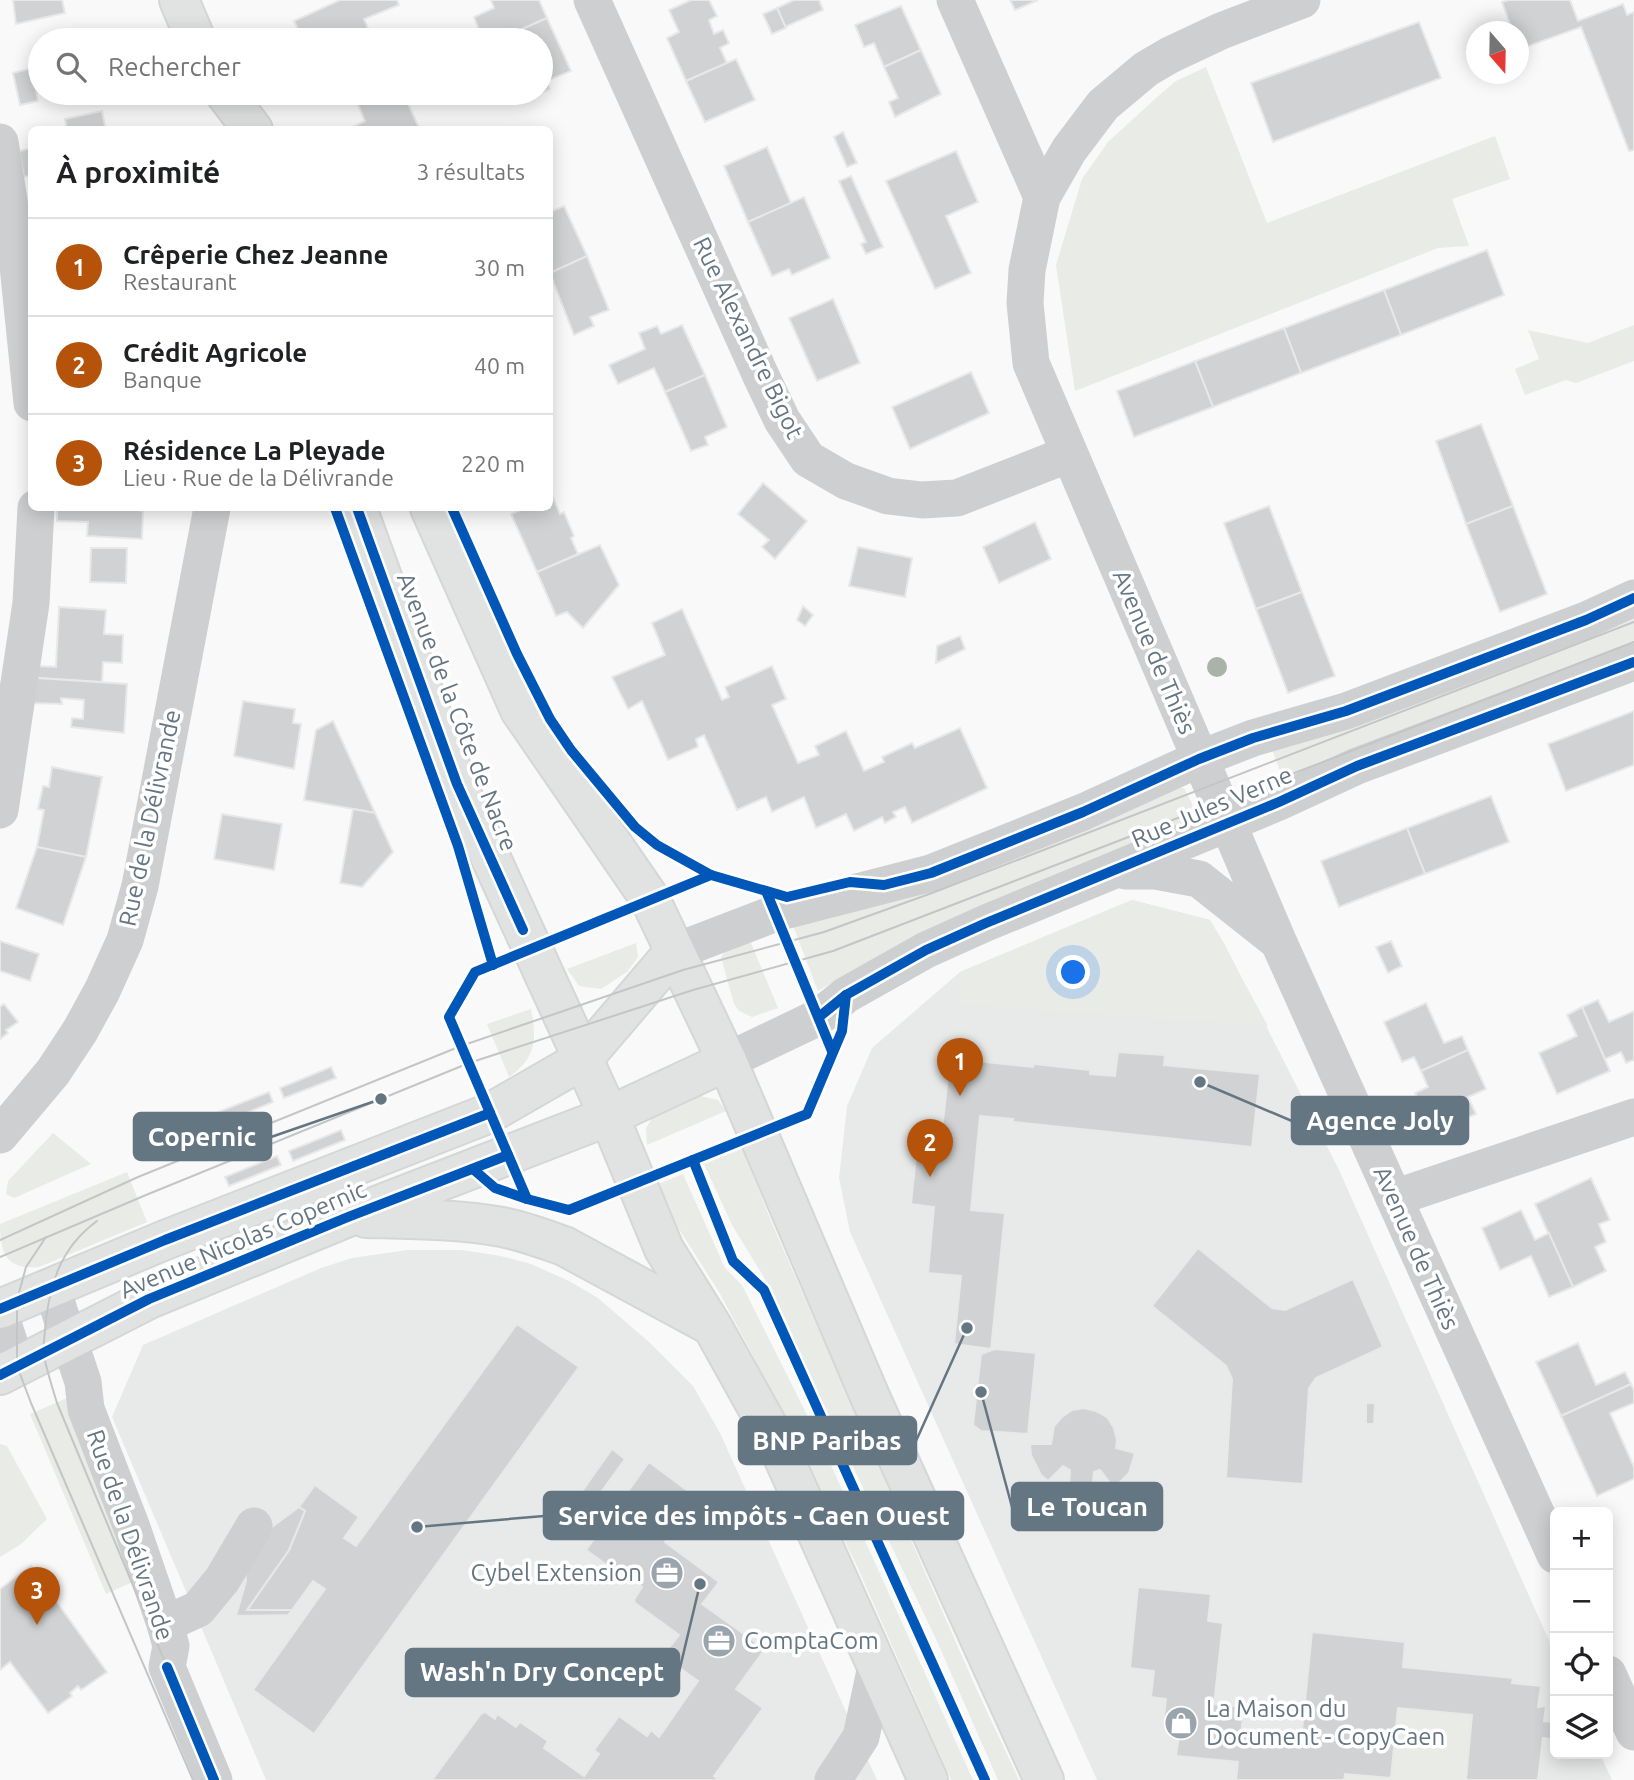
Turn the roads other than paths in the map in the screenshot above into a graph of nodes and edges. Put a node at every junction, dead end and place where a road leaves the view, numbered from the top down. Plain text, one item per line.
1 (179, 0) edge
2 (593, 0) edge
3 (954, 0) edge
4 (1302, 0) edge
5 (190, 28) edge
6 (217, 105) edge
7 (234, 105) edge
8 (222, 126) edge
9 (250, 126) edge
10 (0, 142) edge
11 (1042, 197) junction
12 (28, 364) edge
13 (1069, 454) junction
14 (36, 511) edge
15 (211, 511) edge
16 (358, 511) edge
17 (431, 511) edge
18 (1634, 598) edge
19 (1634, 662) edge
20 (5, 734) edge
21 (1199, 759) junction
22 (0, 810) edge
23 (1227, 824) junction
24 (1114, 871) junction
25 (884, 885) joint
26 (1279, 943) junction
27 (674, 952) junction
28 (582, 1060) junction
29 (727, 1061) junction
30 (609, 1116) junction
31 (1634, 1117) edge
32 (0, 1135) edge
33 (1394, 1198) junction
34 (348, 1217) junction
35 (51, 1286) junction
36 (0, 1309) edge
37 (0, 1314) edge
38 (712, 1326) junction
39 (70, 1340) junction
40 (9, 1371) edge
41 (254, 1526) dead end
42 (1550, 1544) edge
43 (165, 1624) junction
44 (876, 1666) junction
45 (1613, 1683) edge
46 (1631, 1717) edge
47 (836, 1778) edge
48 (214, 1780) edge
49 (928, 1780) edge
50 (1044, 1780) edge

1 - 5 main road
2 - 13 street, Rue Alexandre Bigot
3 - 11 street
4 - 11 street, Avenue de Thiès
6 - 8 main road
7 - 9 main road
10 - 12 street
11 - 13 street, Avenue de Thiès
13 - 21 street, Avenue de Thiès
14 - 20 street
15 - 32 street, Rue de la Délivrande
16 - 28 main road, Avenue de la Côte de Nacre
17 - 27 main road, Avenue de la Côte de Nacre
18 - 21 street, Rue Jules Verne
19 - 23 street, Rue Jules Verne
20 - 22 street
21 - 23 street, Avenue de Thiès
21 - 25 street, Rue Jules Verne
23 - 24 street, Rue Jules Verne
23 - 26 street, Avenue de Thiès
24 - 26 street, Rue Jules Verne
24 - 29 street, Rue Jules Verne
25 - 27 street, Avenue Nicolas Copernic
26 - 33 street, Avenue de Thiès
27 - 28 main road, Avenue Nicolas Copernic
27 - 29 main road, Avenue de la Côte de Nacre
28 - 30 main road, Avenue de la Côte de Nacre
28 - 35 main road, Avenue Nicolas Copernic
29 - 30 main road, Avenue Nicolas Copernic
29 - 50 main road, Avenue de la Côte de Nacre
30 - 34 main road, Avenue Nicolas Copernic
30 - 38 main road, Avenue de la Côte de Nacre
31 - 33 street
33 - 42 street, Avenue de Thiès
34 - 38 main road
34 - 39 main road, Avenue Nicolas Copernic
35 - 36 main road, Avenue Nicolas Copernic
35 - 39 street, Rue de la Délivrande
37 - 40 street
38 - 44 main road, Avenue de la Côte de Nacre
39 - 40 main road, Avenue Nicolas Copernic
39 - 43 street, Rue de la Délivrande
41 - 43 street
43 - 48 street, Rue de la Délivrande
44 - 47 street
44 - 49 main road, Avenue de la Côte de Nacre
45 - 46 street

